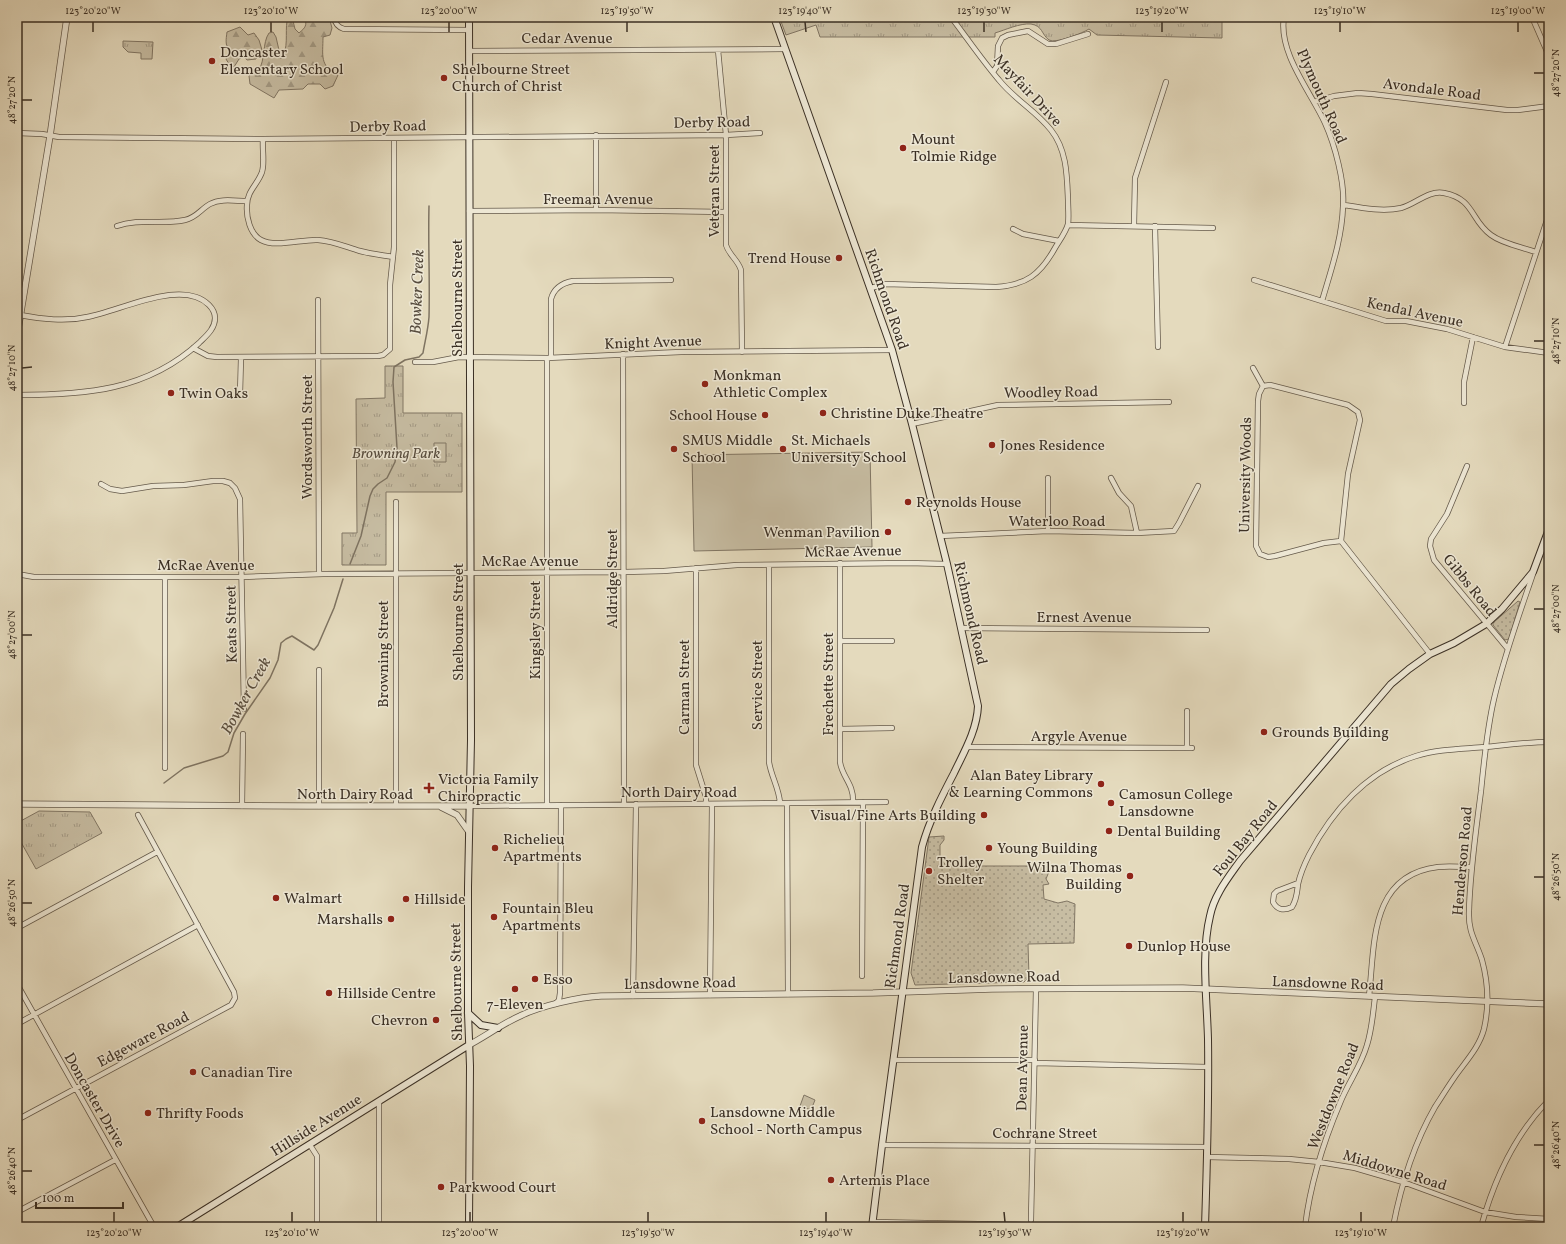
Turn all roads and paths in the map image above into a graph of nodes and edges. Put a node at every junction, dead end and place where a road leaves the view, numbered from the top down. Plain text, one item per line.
1 (67, 17) edge
2 (334, 17) edge
3 (469, 17) edge
4 (774, 17) edge
5 (951, 17) edge
6 (1284, 17) edge
7 (1532, 17) edge
8 (469, 30) junction
9 (1088, 34) dead end
10 (785, 49) junction
11 (718, 50) junction
12 (469, 51) junction
13 (1549, 56) edge
14 (993, 72) junction
15 (1166, 82) dead end
16 (1314, 102) junction
17 (1549, 106) edge
18 (17, 133) edge
19 (760, 133) dead end
20 (596, 135) junction
21 (726, 135) junction
22 (50, 136) junction
23 (469, 136) junction
24 (394, 138) junction
25 (263, 139) junction
26 (247, 201) junction
27 (1344, 205) junction
28 (596, 210) junction
29 (469, 211) junction
30 (726, 212) junction
31 (1549, 214) edge
32 (1068, 225) junction
33 (1134, 225) junction
34 (117, 226) dead end
35 (1155, 226) junction
36 (1213, 228) dead end
37 (1013, 229) dead end
38 (1059, 241) junction
39 (1536, 252) junction
40 (393, 257) junction
41 (671, 280) dead end
42 (1254, 280) dead end
43 (871, 288) junction
44 (318, 300) dead end
45 (1322, 301) junction
46 (20, 315) junction
47 (17, 336) edge
48 (1473, 337) junction
49 (1158, 347) dead end
50 (1505, 347) junction
51 (193, 348) junction
52 (892, 350) junction
53 (742, 352) junction
54 (1549, 353) edge
55 (623, 354) junction
56 (318, 357) junction
57 (470, 357) junction
58 (241, 358) junction
59 (549, 358) junction
60 (415, 362) dead end
61 (1253, 368) dead end
62 (1263, 386) junction
63 (240, 394) dead end
64 (17, 395) edge
65 (1169, 402) dead end
66 (1464, 403) dead end
67 (912, 424) junction
68 (1467, 466) dead end
69 (1048, 478) dead end
70 (1111, 478) dead end
71 (101, 484) dead end
72 (1198, 486) dead end
73 (396, 502) dead end
74 (1549, 529) edge
75 (1048, 531) junction
76 (1137, 533) junction
77 (940, 536) junction
78 (1341, 541) junction
79 (840, 563) junction
80 (769, 564) junction
81 (947, 564) junction
82 (696, 568) junction
83 (624, 572) junction
84 (1534, 572) junction
85 (395, 573) junction
86 (471, 573) junction
87 (547, 573) junction
88 (17, 574) edge
89 (320, 574) junction
90 (166, 577) junction
91 (242, 577) junction
92 (1486, 624) junction
93 (962, 628) junction
94 (1207, 630) dead end
95 (840, 641) junction
96 (892, 641) dead end
97 (1508, 649) junction
98 (1430, 654) junction
99 (319, 670) dead end
100 (244, 709) dead end
101 (1187, 711) dead end
102 (892, 728) dead end
103 (840, 729) junction
104 (244, 734) dead end
105 (1549, 742) edge
106 (967, 747) junction
107 (1486, 747) junction
108 (165, 768) dead end
109 (854, 802) junction
110 (863, 802) junction
111 (886, 802) dead end
112 (780, 803) junction
113 (787, 803) junction
114 (17, 804) edge
115 (624, 804) junction
116 (636, 804) junction
117 (706, 804) junction
118 (712, 804) junction
119 (547, 805) junction
120 (561, 805) junction
121 (242, 806) junction
122 (319, 806) junction
123 (396, 806) junction
124 (439, 806) junction
125 (469, 806) junction
126 (138, 815) dead end
127 (469, 832) junction
128 (158, 852) junction
129 (1471, 868) junction
130 (1298, 882) junction
131 (198, 925) junction
132 (17, 928) edge
133 (862, 976) dead end
134 (17, 984) edge
135 (1036, 989) junction
136 (1206, 990) junction
137 (902, 992) junction
138 (788, 994) junction
139 (710, 995) junction
140 (633, 996) junction
141 (1372, 996) junction
142 (1487, 1002) junction
143 (1549, 1004) edge
144 (554, 1005) junction
145 (468, 1013) junction
146 (34, 1015) junction
147 (17, 1024) edge
148 (498, 1028) junction
149 (469, 1045) junction
150 (893, 1060) junction
151 (1035, 1061) junction
152 (1208, 1067) junction
153 (76, 1089) junction
154 (1549, 1100) edge
155 (379, 1101) junction
156 (17, 1120) edge
157 (310, 1145) junction
158 (882, 1145) junction
159 (1032, 1145) junction
160 (1207, 1147) junction
161 (1207, 1158) junction
162 (116, 1160) junction
163 (1319, 1162) junction
164 (1403, 1182) junction
165 (17, 1212) edge
166 (1485, 1212) junction
167 (1549, 1219) edge
168 (1030, 1220) junction
169 (873, 1224) edge
170 (1027, 1226) edge
171 (1035, 1226) edge
172 (154, 1227) edge
173 (177, 1227) edge
174 (317, 1227) edge
175 (379, 1227) edge
176 (469, 1227) edge
177 (1132, 1227) edge
178 (1205, 1227) edge
179 (1305, 1227) edge
180 (1393, 1227) edge
181 (1481, 1227) edge

1 - 22 street
2 - 8 street
3 - 8 main road, Shelbourne Street
4 - 10 main road, Richmond Road
5 - 14 street, Mayfair Drive
6 - 16 street, Plymouth Road
7 - 13 street
8 - 12 main road, Shelbourne Street
9 - 14 street
10 - 11 street, Cedar Avenue
10 - 43 main road, Richmond Road
11 - 12 street, Cedar Avenue
11 - 21 street, Veteran Street
12 - 23 main road, Shelbourne Street
14 - 32 street, Mayfair Drive
15 - 33 street
16 - 17 street, Avondale Road
16 - 27 street, Plymouth Road
18 - 22 street, Derby Road
19 - 21 street, Derby Road
20 - 21 street, Derby Road
20 - 23 street, Derby Road
20 - 28 street
21 - 30 street, Veteran Street
22 - 25 street, Derby Road
22 - 46 street
23 - 24 street, Derby Road
23 - 29 main road, Shelbourne Street
24 - 25 street, Derby Road
24 - 40 street
25 - 26 street
26 - 34 street
26 - 40 street
27 - 39 street
27 - 45 street, Plymouth Road
28 - 29 street, Freeman Avenue
28 - 30 street, Freeman Avenue
29 - 57 main road, Shelbourne Street
30 - 53 street, Veteran Street
31 - 39 street
32 - 33 street
32 - 38 street
33 - 35 street
35 - 36 street
35 - 49 street
37 - 38 street
38 - 43 street
39 - 50 street
40 - 56 street
41 - 59 street, Kingsley Street
42 - 45 street, Kendal Avenue
43 - 52 main road, Richmond Road
44 - 56 street, Wordsworth Street
45 - 48 street, Kendal Avenue
46 - 47 street
46 - 51 street
48 - 50 street, Kendal Avenue
48 - 66 street
50 - 54 street, Kendal Avenue
51 - 58 street
51 - 64 street
52 - 53 street, Knight Avenue
52 - 67 main road, Richmond Road
53 - 55 street, Knight Avenue
55 - 59 street, Knight Avenue
55 - 83 street, Aldridge Street
56 - 58 street
56 - 89 street, Wordsworth Street
57 - 59 street, Knight Avenue
57 - 60 street, Knight Avenue
57 - 86 main road, Shelbourne Street
58 - 63 street
59 - 87 street, Kingsley Street
61 - 62 street
62 - 78 street
62 - 78 street, University Woods
65 - 67 street, Woodley Road
67 - 77 main road, Richmond Road
68 - 92 street, Gibbs Road
69 - 75 street
70 - 76 street
71 - 91 street, Keats Street
72 - 76 street, Waterloo Road
73 - 85 street, Browning Street
74 - 84 main road, Henderson Road
75 - 76 street, Waterloo Road
75 - 77 street, Waterloo Road
77 - 81 main road, Richmond Road
78 - 98 street
79 - 80 street, McRae Avenue
79 - 81 street, McRae Avenue
79 - 95 street, Frechette Street
80 - 82 street, McRae Avenue
80 - 112 street, Service Street
81 - 93 main road, Richmond Road
82 - 83 street, McRae Avenue
82 - 117 street, Carman Street
83 - 87 street, McRae Avenue
83 - 115 street, Aldridge Street
84 - 92 main road, Foul Bay Road
84 - 97 street, Henderson Road
85 - 86 street, McRae Avenue
85 - 89 street, McRae Avenue
85 - 123 street, Browning Street
86 - 87 street, McRae Avenue
86 - 125 main road, Shelbourne Street
87 - 119 street, Kingsley Street
88 - 90 street, McRae Avenue
89 - 91 street, McRae Avenue
90 - 91 street, McRae Avenue
90 - 108 street
91 - 100 street, Keats Street
92 - 97 street, Gibbs Road
92 - 98 main road, Foul Bay Road
93 - 94 street, Ernest Avenue
93 - 106 main road, Richmond Road
95 - 96 street
95 - 103 street, Frechette Street
97 - 107 street, Henderson Road
98 - 136 main road, Foul Bay Road
99 - 122 street
101 - 106 street, Argyle Avenue
102 - 103 street
103 - 109 street, Frechette Street
104 - 121 street
105 - 107 street
106 - 137 main road, Richmond Road
107 - 129 street, Henderson Road
107 - 130 street
109 - 110 street, North Dairy Road
109 - 113 street, North Dairy Road
110 - 111 street, North Dairy Road
110 - 133 street
112 - 113 street, North Dairy Road
112 - 118 street, North Dairy Road
113 - 138 street
114 - 121 street, North Dairy Road
115 - 116 street, North Dairy Road
115 - 120 street, North Dairy Road
116 - 117 street, North Dairy Road
116 - 140 street
117 - 118 street, North Dairy Road
118 - 139 street
119 - 120 street, North Dairy Road
119 - 125 street, North Dairy Road
120 - 144 street
121 - 122 street, North Dairy Road
122 - 123 street, North Dairy Road
123 - 124 street, North Dairy Road
124 - 125 street, North Dairy Road
124 - 127 street
125 - 127 main road, Shelbourne Street
126 - 128 street
127 - 145 main road, Shelbourne Street
128 - 131 street
128 - 132 street
129 - 141 street, Westdowne Road
129 - 142 street, Henderson Road
130 - 130 street
131 - 146 street
131 - 153 street, Edgeware Road
134 - 146 street, Doncaster Drive
135 - 136 street, Lansdowne Road
135 - 137 street, Lansdowne Road
135 - 151 street, Dean Avenue
136 - 141 street, Lansdowne Road
136 - 152 main road, Foul Bay Road
137 - 138 street, Lansdowne Road
137 - 150 main road, Richmond Road
138 - 139 street, Lansdowne Road
139 - 140 street, Lansdowne Road
140 - 144 street, Lansdowne Road
141 - 142 street, Lansdowne Road
141 - 163 street, Westdowne Road
142 - 143 street, Lansdowne Road
142 - 164 street, Henderson Road
144 - 148 street, Lansdowne Road
145 - 148 main road
145 - 149 main road, Shelbourne Street
146 - 147 street
146 - 153 street, Doncaster Drive
148 - 149 street, Lansdowne Road
149 - 155 main road, Hillside Avenue
149 - 176 main road, Shelbourne Street
150 - 151 street
150 - 158 main road, Richmond Road
151 - 152 street
151 - 159 street, Dean Avenue
152 - 160 main road, Foul Bay Road
153 - 156 street, Edgeware Road
153 - 162 street, Doncaster Drive
154 - 166 street
155 - 157 main road, Hillside Avenue
155 - 175 street
157 - 173 main road, Hillside Avenue
157 - 174 street
158 - 159 street, Cochrane Street
158 - 169 main road, Richmond Road
159 - 160 street, Cochrane Street
159 - 168 street, Dean Avenue
160 - 161 main road, Foul Bay Road
161 - 163 street, Middowne Road
161 - 178 main road, Foul Bay Road
162 - 165 street
162 - 172 street, Doncaster Drive
163 - 164 street, Middowne Road
163 - 179 street, Westdowne Road
164 - 166 street, Middowne Road
164 - 180 street, Henderson Road
166 - 167 street, Middowne Road
166 - 181 street
168 - 170 street
168 - 171 street
169 - 170 street
171 - 177 street

